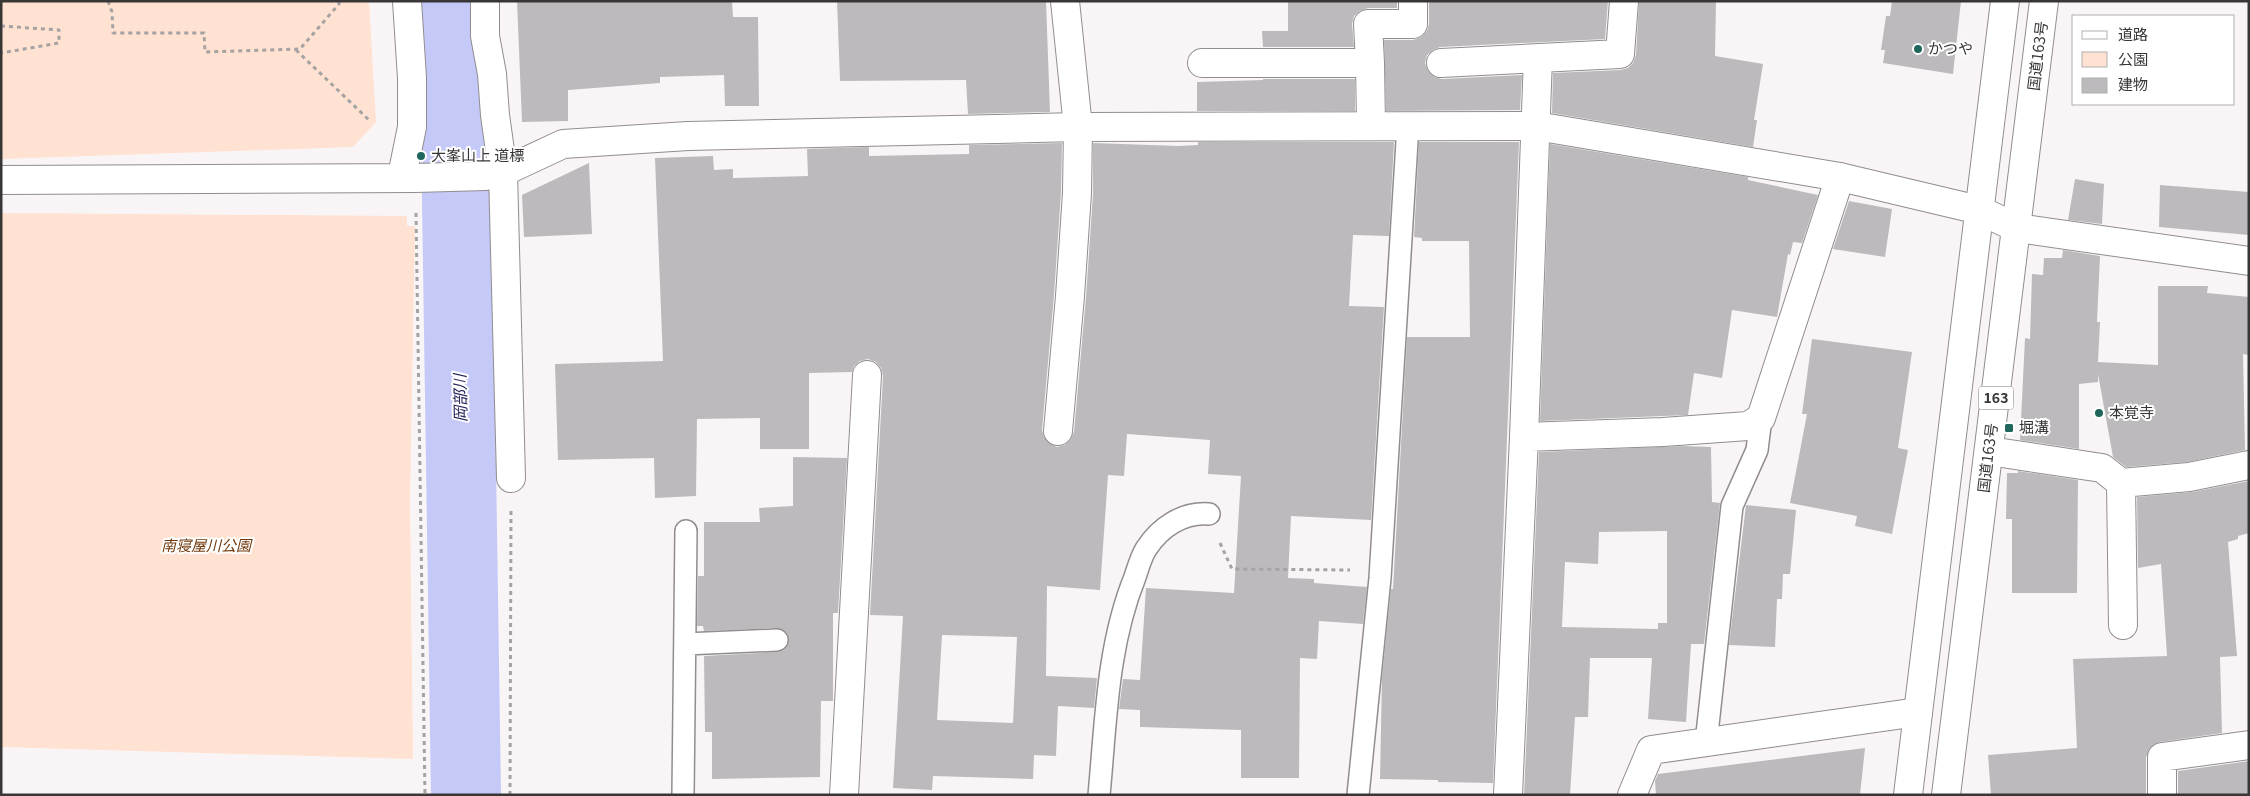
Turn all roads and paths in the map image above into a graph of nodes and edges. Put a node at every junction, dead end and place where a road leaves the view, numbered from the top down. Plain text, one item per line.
1 (108, 1) edge
2 (339, 1) edge
3 (407, 1) edge
4 (485, 1) edge
5 (1065, 1) edge
6 (1413, 1) edge
7 (1624, 1) edge
8 (2004, 1) edge
9 (2044, 1) edge
10 (1, 26) edge
11 (296, 49) junction
12 (1, 53) edge
13 (1538, 58) junction
14 (1202, 63) dead end
15 (1370, 63) junction
16 (1441, 64) dead end
17 (370, 121) dead end
18 (1408, 125) junction
19 (1371, 126) junction
20 (1536, 126) junction
21 (1078, 127) junction
22 (494, 174) junction
23 (415, 177) junction
24 (1840, 178) junction
25 (1, 180) edge
26 (1979, 210) junction
27 (2017, 228) junction
28 (2249, 261) edge
29 (867, 375) dead end
30 (1761, 418) junction
31 (1058, 431) dead end
32 (1524, 437) junction
33 (1989, 451) junction
34 (2249, 465) edge
35 (511, 478) joint
36 (2121, 483) junction
37 (1209, 514) joint
38 (686, 531) dead end
39 (1380, 570) junction
40 (2123, 625) dead end
41 (777, 640) dead end
42 (685, 644) junction
43 (1918, 712) junction
44 (1706, 743) junction
45 (2249, 745) edge
46 (426, 795) edge
47 (510, 795) edge
48 (683, 795) edge
49 (844, 795) edge
50 (1099, 795) edge
51 (1358, 795) edge
52 (1508, 795) edge
53 (1632, 795) edge
54 (1908, 795) edge
55 (1946, 795) edge
56 (2162, 795) edge

1 - 11 path
2 - 11 path
3 - 23 main road
4 - 22 main road
5 - 21 main road
6 - 15 main road
7 - 13 main road
8 - 26 main road, 163
9 - 27 main road, 国道163号 / 163
10 - 12 path
11 - 17 path
13 - 16 main road
13 - 20 main road
14 - 15 main road
15 - 19 main road
18 - 19 main road
18 - 20 main road
18 - 39 lane
19 - 21 main road
20 - 24 main road
20 - 32 main road
21 - 22 main road
21 - 31 main road
22 - 23 main road
22 - 35 main road
23 - 25 main road
23 - 46 path
24 - 26 main road
24 - 30 main road
26 - 27 main road
26 - 43 main road, 163
27 - 28 main road
27 - 33 main road, 国道163号 / 163
29 - 49 main road
30 - 32 main road
30 - 44 lane
32 - 52 main road
33 - 36 main road
33 - 55 main road, 国道163号 / 163
34 - 36 main road
35 - 47 path
36 - 40 main road
37 - 39 path
37 - 50 lane
38 - 42 lane
39 - 51 lane
41 - 42 lane
42 - 48 lane
43 - 44 main road
43 - 54 main road, 163
44 - 53 main road
45 - 56 main road

